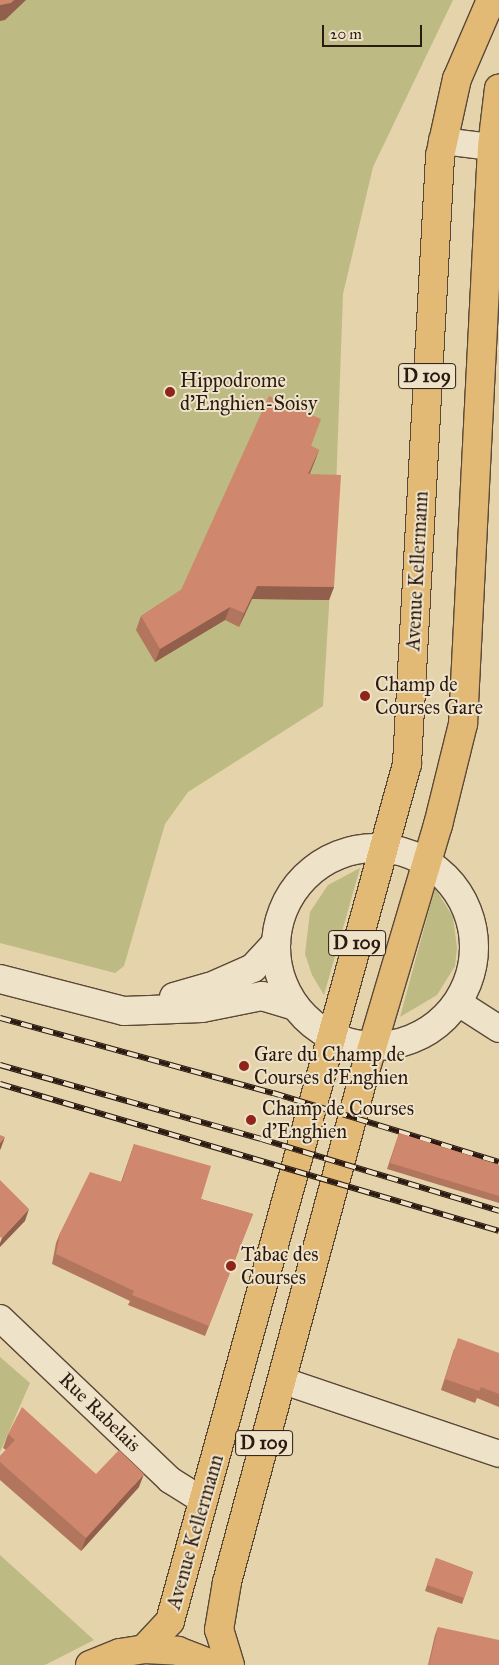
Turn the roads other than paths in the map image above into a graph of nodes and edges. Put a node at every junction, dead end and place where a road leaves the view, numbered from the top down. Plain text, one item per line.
1 (491, 0) edge
2 (499, 88) edge
3 (442, 141) junction
4 (496, 147) edge
5 (383, 849) junction
6 (427, 860) junction
7 (276, 943) junction
8 (0, 979) edge
9 (457, 1002) junction
10 (295, 1006) junction
11 (124, 1011) junction
12 (499, 1029) edge
13 (331, 1038) junction
14 (374, 1046) junction
15 (0, 1318) edge
16 (281, 1380) junction
17 (499, 1454) edge
18 (204, 1501) junction
19 (144, 1649) junction
20 (90, 1665) edge
21 (214, 1665) edge
22 (230, 1665) edge

1 - 3 main road, Avenue Kellermann / D 109
2 - 4 main road, D 109
3 - 4 street
3 - 5 main road, Avenue Kellermann / D 109
4 - 6 main road, D 109
5 - 6 street
5 - 7 street
5 - 13 main road, Avenue Kellermann / D 109
6 - 9 street
6 - 14 main road, D 109
7 - 10 street
7 - 11 street
8 - 11 street
9 - 12 street
9 - 14 street
10 - 11 street
10 - 13 street
13 - 14 street
13 - 18 main road, Avenue Kellermann / D 109
14 - 16 main road, D 109
15 - 18 street, Rue Rabelais
16 - 17 street
16 - 22 main road, D 109
18 - 19 main road, Avenue Kellermann / D 109
19 - 20 main road
19 - 21 main road

